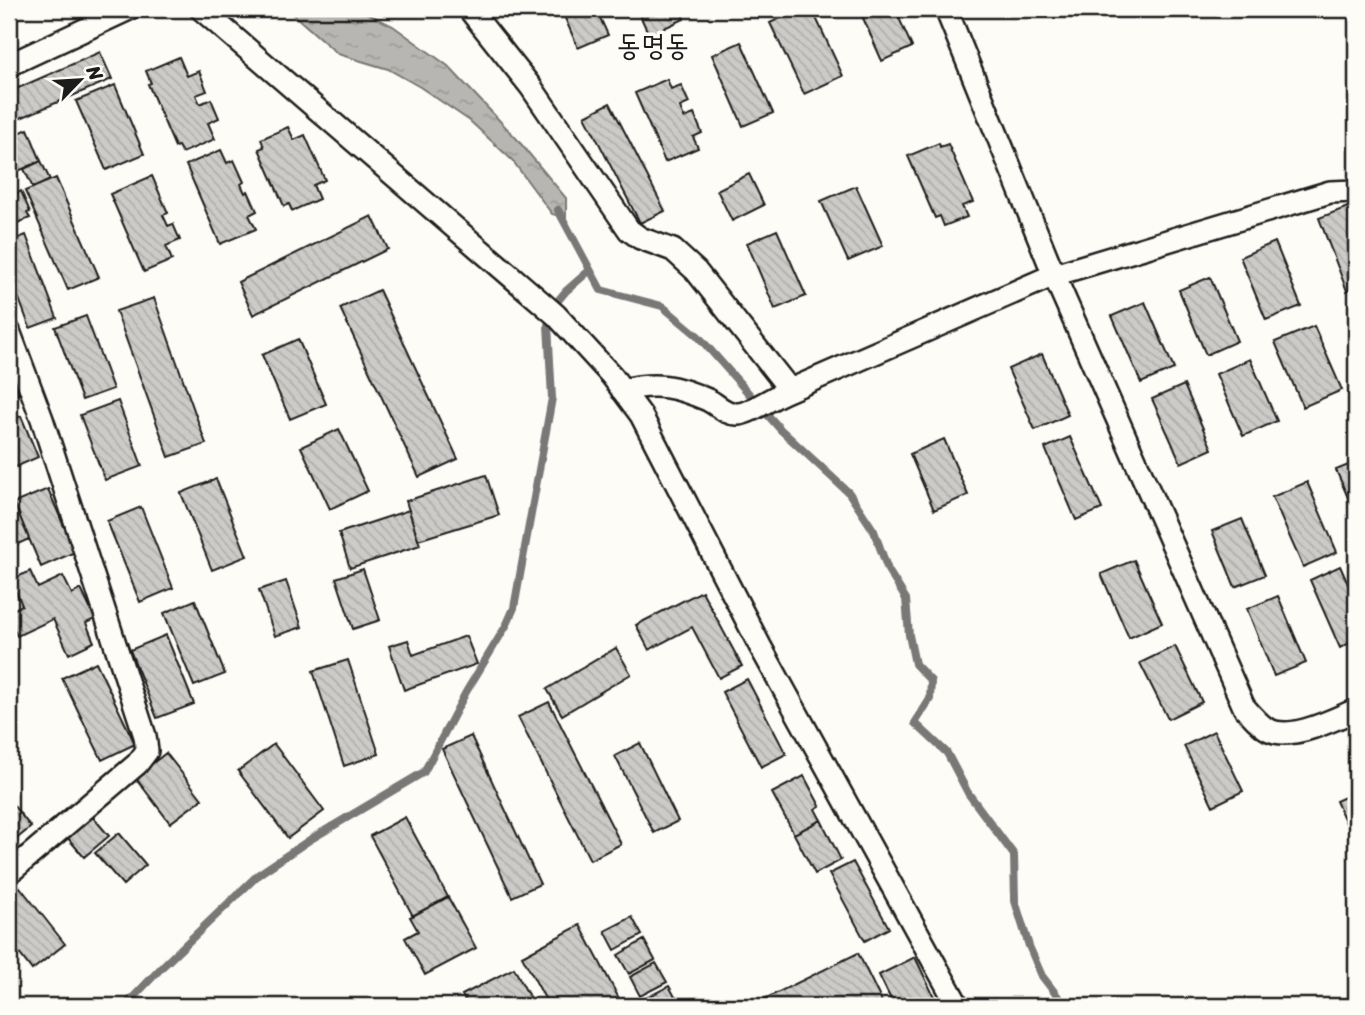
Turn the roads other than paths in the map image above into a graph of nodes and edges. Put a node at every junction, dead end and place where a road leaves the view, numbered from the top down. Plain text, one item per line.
1 (129, 9) edge
2 (201, 9) edge
3 (469, 9) edge
4 (946, 9) edge
5 (9, 65) edge
6 (1356, 191) edge
7 (1054, 275) junction
8 (9, 331) edge
9 (622, 390) junction
10 (786, 392) junction
11 (1356, 710) edge
12 (9, 873) edge
13 (958, 1006) edge

1 - 5 street
2 - 9 street
3 - 10 street
4 - 7 street
6 - 7 street
7 - 10 street
7 - 11 street
8 - 12 street
9 - 10 street
9 - 13 street

